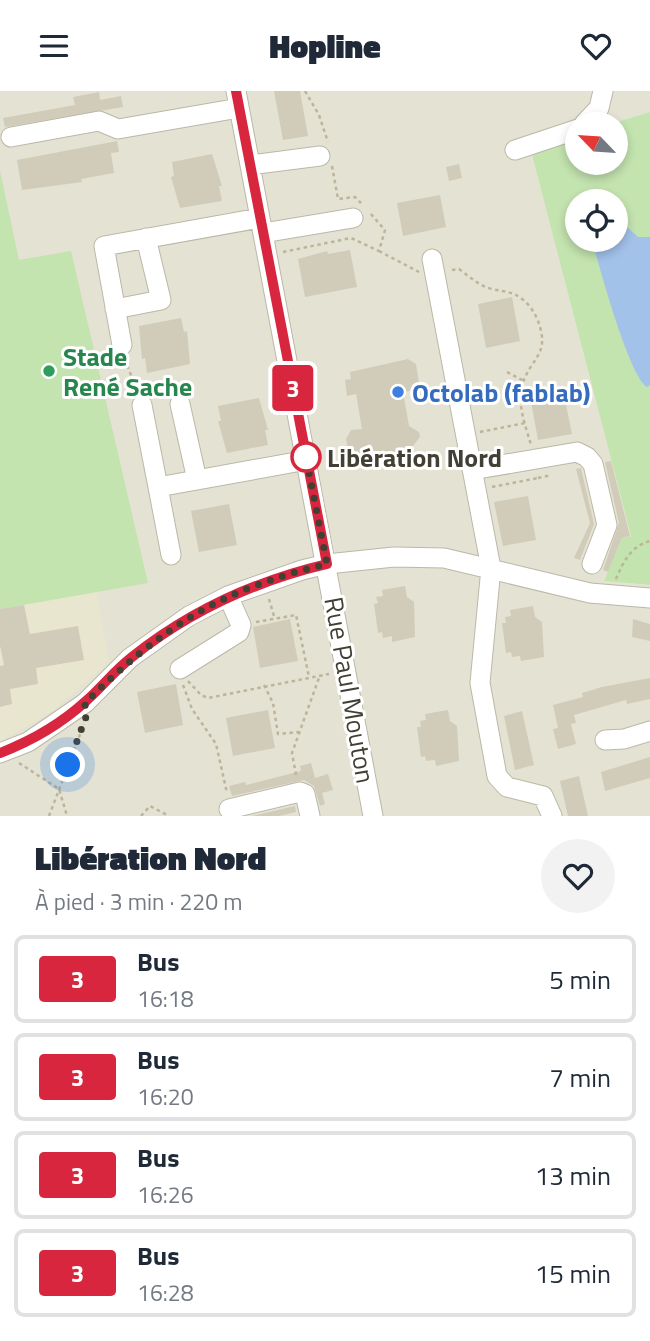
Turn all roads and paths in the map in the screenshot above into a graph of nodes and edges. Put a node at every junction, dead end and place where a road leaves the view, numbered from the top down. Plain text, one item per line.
1 (305, 91) edge
2 (603, 91) edge
3 (237, 99) edge
4 (594, 112) edge
5 (565, 133) edge
6 (11, 137) dead end
7 (515, 150) dead end
8 (326, 154) junction
9 (250, 165) junction
10 (353, 218) dead end
11 (262, 225) junction
12 (146, 238) junction
13 (379, 251) junction
14 (267, 255) junction
15 (433, 266) junction
16 (115, 309) junction
17 (122, 345) joint
18 (507, 372) dead end
19 (524, 381) junction
20 (180, 404) dead end
21 (142, 405) joint
22 (525, 423) junction
23 (465, 435) junction
24 (534, 458) junction
25 (307, 460) junction
26 (197, 480) junction
27 (474, 480) junction
28 (158, 487) junction
29 (650, 541) edge
30 (171, 555) dead end
31 (327, 564) junction
32 (592, 564) dead end
33 (491, 568) junction
34 (609, 595) junction
35 (228, 596) junction
36 (650, 598) edge
37 (242, 625) junction
38 (180, 669) junction
39 (346, 671) junction
40 (320, 675) junction
41 (309, 677) junction
42 (264, 685) junction
43 (85, 703) junction
44 (650, 731) edge
45 (299, 732) junction
46 (605, 740) dead end
47 (1, 752) edge
48 (59, 789) junction
49 (300, 792) junction
50 (229, 809) joint
51 (49, 816) edge
52 (67, 816) edge
53 (141, 816) edge
54 (169, 816) edge
55 (310, 816) edge
56 (373, 816) edge
57 (552, 816) edge

1 - 8 path
2 - 4 street
3 - 6 street
3 - 9 street, Rue Paul Mouton
5 - 7 street
8 - 9 street
8 - 13 path
9 - 11 street, Rue Paul Mouton
10 - 11 street
11 - 12 street
11 - 14 street, Rue Paul Mouton
12 - 16 street
12 - 16 street
13 - 14 path
13 - 15 path
14 - 25 street, Rue Paul Mouton
15 - 19 path
15 - 23 street
16 - 17 street
17 - 21 path
18 - 19 path
19 - 22 path
20 - 26 street
21 - 28 street
22 - 23 path
22 - 24 path
23 - 27 street
24 - 27 street
24 - 27 path
24 - 32 street
25 - 26 street
25 - 31 street, Rue Paul Mouton
26 - 28 street
27 - 33 street
28 - 30 street
29 - 34 path
31 - 33 street
31 - 35 street
31 - 39 street, Rue Paul Mouton
33 - 34 street
33 - 57 street
34 - 36 street
35 - 37 street
35 - 43 street
37 - 38 street
37 - 41 path
38 - 42 path
38 - 50 path
39 - 40 path
39 - 56 street, Rue Paul Mouton
40 - 41 path
40 - 45 path
41 - 42 path
42 - 45 path
43 - 47 street
43 - 48 path
44 - 46 street
45 - 49 path
47 - 48 path
48 - 51 path
48 - 52 path
49 - 50 street
49 - 55 street
53 - 54 path

